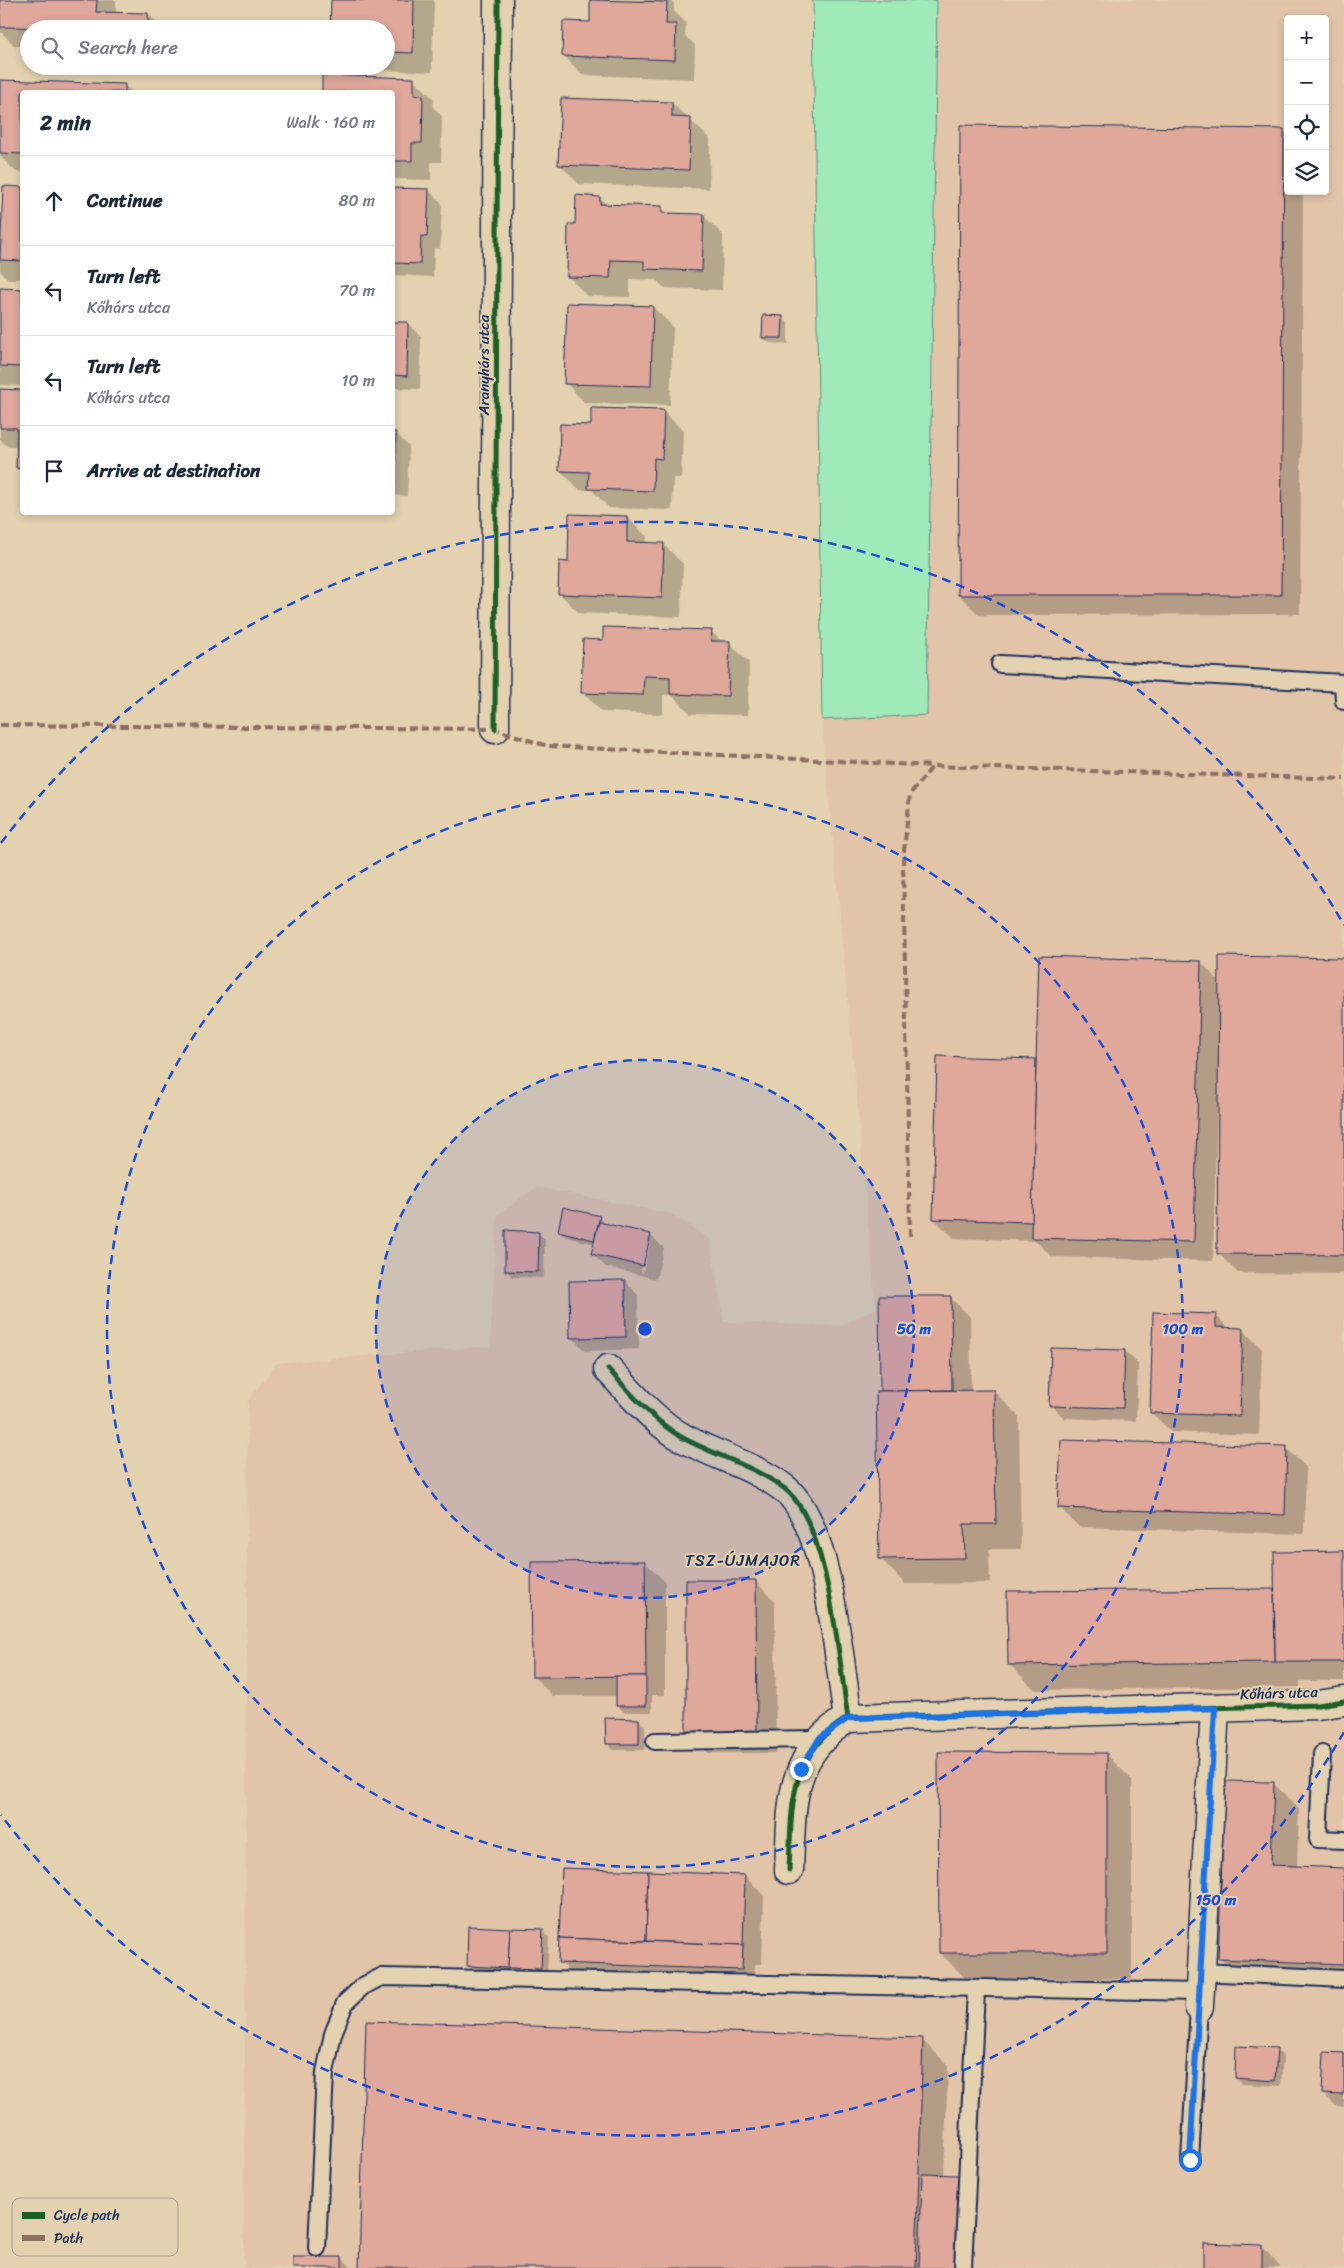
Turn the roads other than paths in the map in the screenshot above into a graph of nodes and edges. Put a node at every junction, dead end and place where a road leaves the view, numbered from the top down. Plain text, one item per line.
1 (498, 0) edge
2 (1000, 664) dead end
3 (1344, 701) edge
4 (495, 729) dead end
5 (608, 1369) dead end
6 (1344, 1701) edge
7 (1215, 1708) junction
8 (848, 1718) junction
9 (819, 1739) junction
10 (654, 1741) dead end
11 (1322, 1754) dead end
12 (1344, 1840) edge
13 (789, 1870) dead end
14 (1344, 1978) edge
15 (976, 1990) junction
16 (1200, 1990) junction
17 (1190, 2160) dead end
18 (317, 2248) dead end
19 (963, 2268) edge

1 - 4 street, Aranyhárs utca
2 - 3 lane
5 - 8 street
6 - 7 street, Kőhárs utca
7 - 8 street, Kőhárs utca
7 - 16 street
8 - 9 street
9 - 10 lane
9 - 13 street
11 - 12 lane
14 - 16 lane
15 - 16 lane
15 - 18 lane
15 - 19 lane
16 - 17 lane

